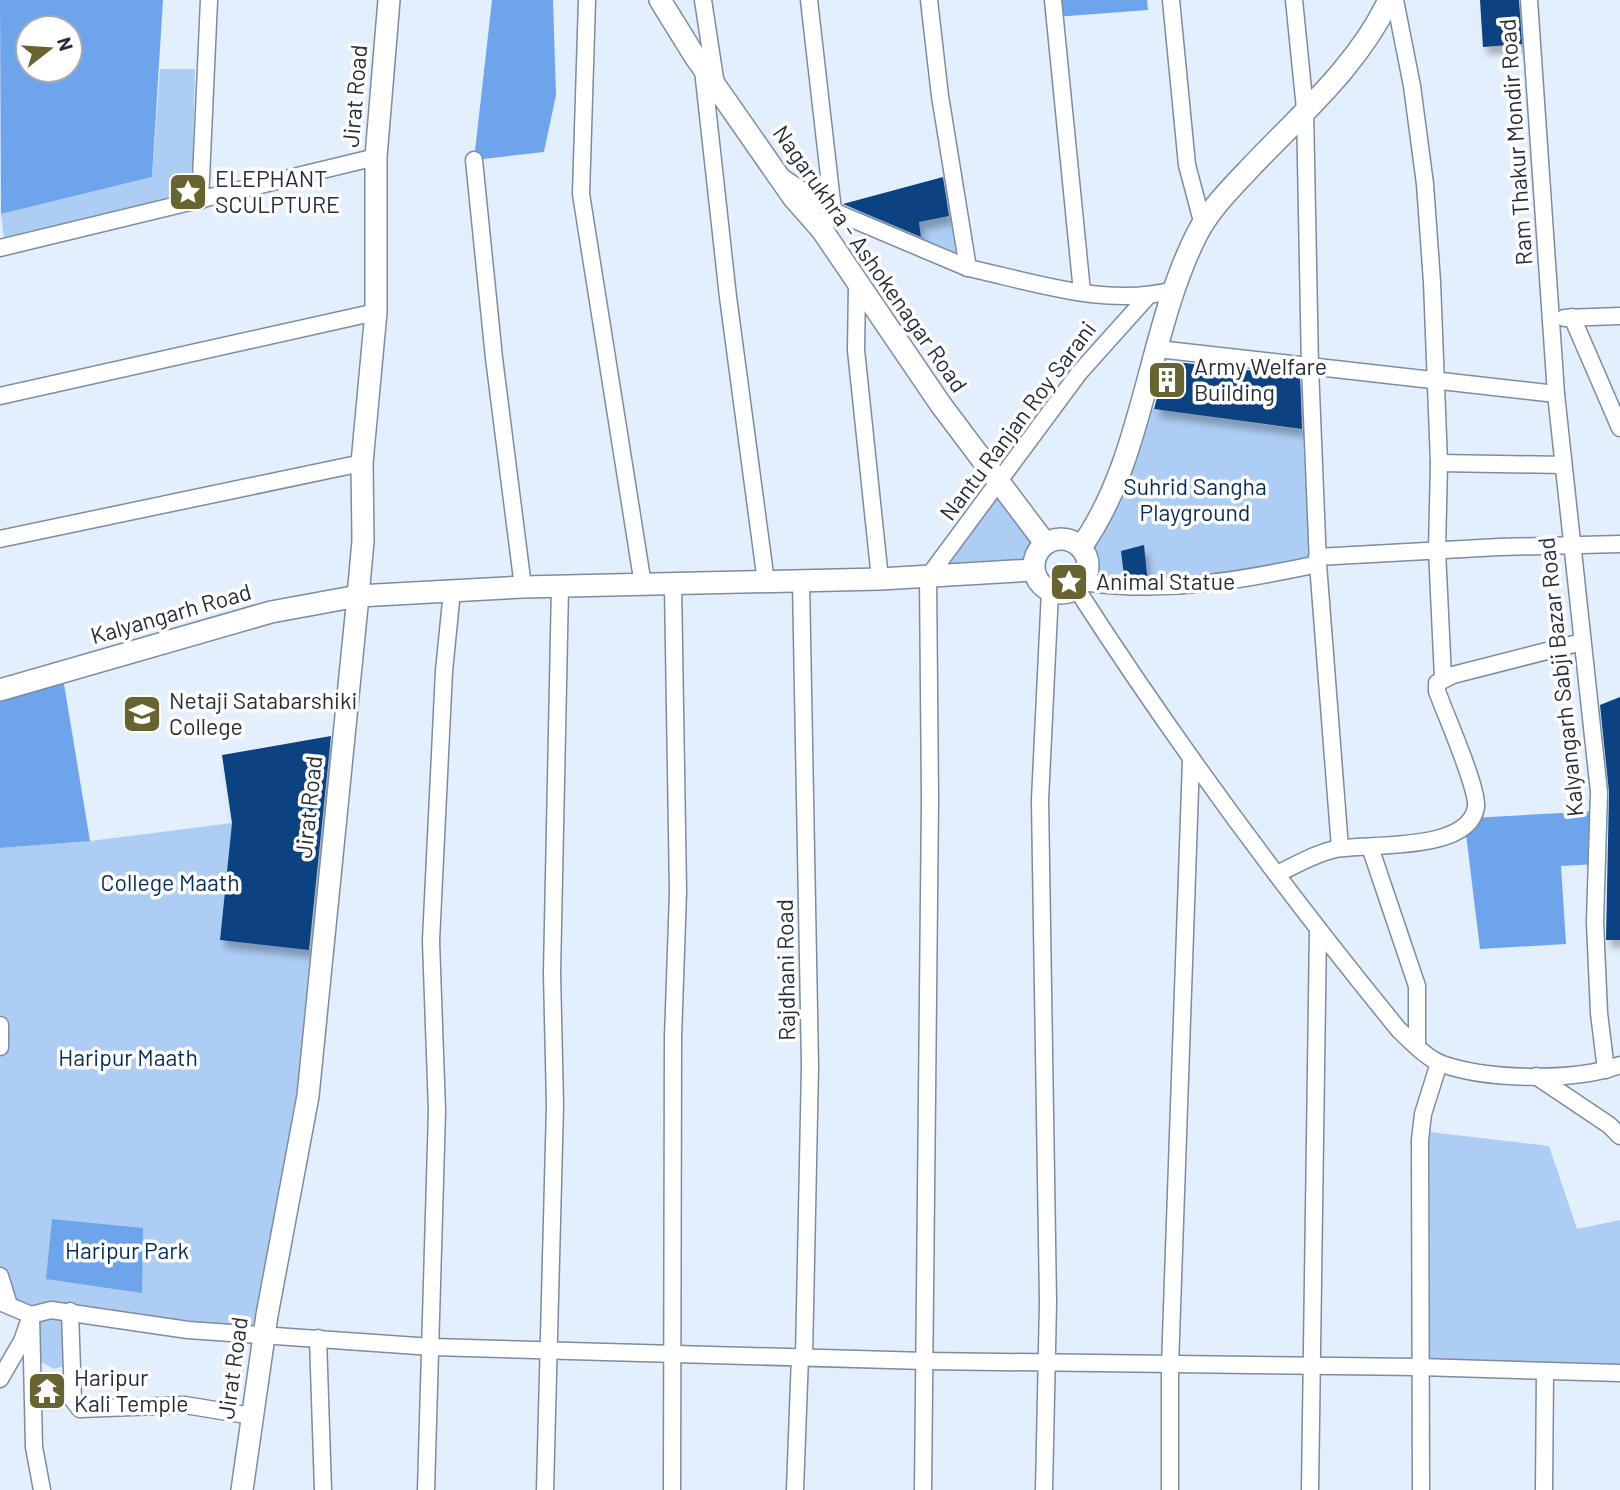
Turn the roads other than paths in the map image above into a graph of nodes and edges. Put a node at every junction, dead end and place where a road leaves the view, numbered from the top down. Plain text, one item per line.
1 (209, 0) edge
2 (389, 0) edge
3 (587, 0) edge
4 (660, 0) edge
5 (703, 0) edge
6 (809, 0) edge
7 (929, 0) edge
8 (1054, 0) edge
9 (1171, 0) edge
10 (1294, 0) edge
11 (1389, 0) edge
12 (1395, 0) edge
13 (1529, 0) edge
14 (703, 69) junction
15 (717, 88) junction
16 (1306, 109) junction
17 (376, 157) junction
18 (474, 160) dead end
19 (776, 173) junction
20 (200, 201) junction
21 (833, 211) junction
22 (1203, 225) junction
23 (822, 230) junction
24 (0, 248) edge
25 (968, 268) junction
26 (1548, 280) joint
27 (857, 286) junction
28 (1174, 290) junction
29 (1082, 292) junction
30 (1148, 296) junction
31 (376, 312) junction
32 (1620, 316) edge
33 (1572, 317) junction
34 (1551, 318) junction
35 (1158, 349) junction
36 (1310, 367) junction
37 (1435, 381) junction
38 (1556, 394) junction
39 (0, 396) edge
40 (1620, 428) edge
41 (362, 463) junction
42 (1439, 463) junction
43 (1563, 465) junction
44 (1000, 482) junction
45 (0, 539) edge
46 (1045, 543) junction
47 (1570, 544) junction
48 (1620, 544) edge
49 (1081, 547) junction
50 (1437, 550) junction
51 (1317, 561) junction
52 (1034, 570) junction
53 (928, 577) junction
54 (880, 579) junction
55 (766, 582) junction
56 (801, 582) junction
57 (643, 585) junction
58 (673, 585) junction
59 (1080, 585) junction
60 (523, 587) junction
61 (560, 587) junction
62 (452, 591) junction
63 (1049, 591) junction
64 (358, 596) junction
65 (1582, 642) junction
66 (1443, 678) junction
67 (0, 690) edge
68 (1191, 760) junction
69 (1370, 847) junction
70 (1340, 848) junction
71 (1277, 874) junction
72 (1318, 929) junction
73 (0, 1025) edge
74 (1417, 1046) junction
75 (0, 1047) edge
76 (1439, 1063) junction
77 (1613, 1067) edge
78 (1536, 1076) junction
79 (1620, 1136) edge
80 (0, 1276) edge
81 (5, 1304) edge
82 (70, 1311) junction
83 (31, 1315) junction
84 (264, 1335) junction
85 (318, 1338) junction
86 (432, 1347) junction
87 (548, 1348) junction
88 (672, 1352) junction
89 (802, 1357) junction
90 (925, 1361) junction
91 (1047, 1364) junction
92 (1170, 1366) junction
93 (1312, 1366) junction
94 (1419, 1367) junction
95 (1545, 1371) junction
96 (1620, 1373) edge
97 (0, 1380) edge
98 (252, 1416) junction
99 (42, 1490) edge
100 (242, 1490) edge
101 (324, 1490) edge
102 (426, 1490) edge
103 (545, 1490) edge
104 (672, 1490) edge
105 (795, 1490) edge
106 (923, 1490) edge
107 (1044, 1490) edge
108 (1170, 1490) edge
109 (1310, 1490) edge
110 (1421, 1490) edge
111 (1544, 1490) edge

1 - 20 street
2 - 17 main road, Jirat Road
3 - 57 street
4 - 14 main road, Nagarukhra - Ashokenagar Road
5 - 15 street
6 - 21 street
7 - 25 street
8 - 29 street
9 - 22 street
10 - 16 street
11 - 16 main road
12 - 37 street
13 - 26 street, Ram Thakur Mondir Road
14 - 15 main road, Nagarukhra - Ashokenagar Road
14 - 55 street
15 - 19 main road, Nagarukhra - Ashokenagar Road
16 - 22 main road
16 - 36 street
17 - 20 street
17 - 31 main road, Jirat Road
18 - 60 street
19 - 21 street
19 - 23 main road, Nagarukhra - Ashokenagar Road
20 - 24 street
21 - 23 street
21 - 25 street
22 - 28 main road
23 - 27 main road, Nagarukhra - Ashokenagar Road
25 - 29 street
26 - 34 street, Kalyangarh Sabji Bazar Road
27 - 44 main road, Nagarukhra - Ashokenagar Road
27 - 54 street
28 - 30 street
28 - 35 main road
29 - 30 street
30 - 44 street, Nantu Ranjan Roy Sarani
31 - 39 street
31 - 41 main road, Jirat Road
32 - 33 street
33 - 34 street
33 - 40 street
34 - 38 street, Kalyangarh Sabji Bazar Road
35 - 36 street
35 - 49 main road
36 - 37 street
36 - 51 street
37 - 38 street
37 - 42 street
38 - 43 street, Kalyangarh Sabji Bazar Road
41 - 45 street
41 - 64 main road, Jirat Road
42 - 43 street
42 - 50 street
43 - 47 street, Kalyangarh Sabji Bazar Road
44 - 46 main road, Nagarukhra - Ashokenagar Road
44 - 53 street, Nantu Ranjan Roy Sarani
46 - 49 main road
46 - 52 main road
47 - 48 street
47 - 50 street
47 - 65 street, Kalyangarh Sabji Bazar Road
49 - 59 main road
50 - 51 street
50 - 66 street
51 - 59 street
51 - 70 street
52 - 53 main road, Kalyangarh Road
52 - 63 main road
53 - 54 main road, Kalyangarh Road
53 - 90 street
54 - 56 main road, Kalyangarh Road
55 - 56 main road, Kalyangarh Road
55 - 58 main road, Kalyangarh Road
56 - 89 street, Rajdhani Road
57 - 58 main road, Kalyangarh Road
57 - 61 main road, Kalyangarh Road
58 - 88 street
59 - 63 main road
59 - 68 street
60 - 61 main road, Kalyangarh Road
60 - 62 main road, Kalyangarh Road
61 - 87 street
62 - 64 main road, Kalyangarh Road
62 - 86 street
63 - 91 street
64 - 67 main road, Kalyangarh Road
64 - 84 main road, Jirat Road
65 - 66 street
65 - 77 street, Kalyangarh Sabji Bazar Road
66 - 69 street
68 - 71 street
68 - 92 street
69 - 70 street
69 - 74 street
70 - 71 street
71 - 72 street
72 - 74 street
72 - 93 street
73 - 75 street
74 - 76 street
76 - 78 street
76 - 94 street
77 - 78 street
78 - 79 street
80 - 81 street
81 - 83 street
82 - 83 street
82 - 84 street
82 - 98 street
83 - 97 street
83 - 99 street
84 - 85 street
84 - 98 main road, Jirat Road
85 - 86 street
85 - 101 street
86 - 87 street
86 - 102 street
87 - 88 street
87 - 103 street
88 - 89 street
88 - 104 street
89 - 90 street
89 - 105 street, Rajdhani Road
90 - 91 street
90 - 106 street
91 - 92 street
91 - 107 street
92 - 93 street
92 - 108 street
93 - 94 street
93 - 109 street
94 - 95 street
94 - 110 street
95 - 96 street
95 - 111 street
98 - 100 main road, Jirat Road

